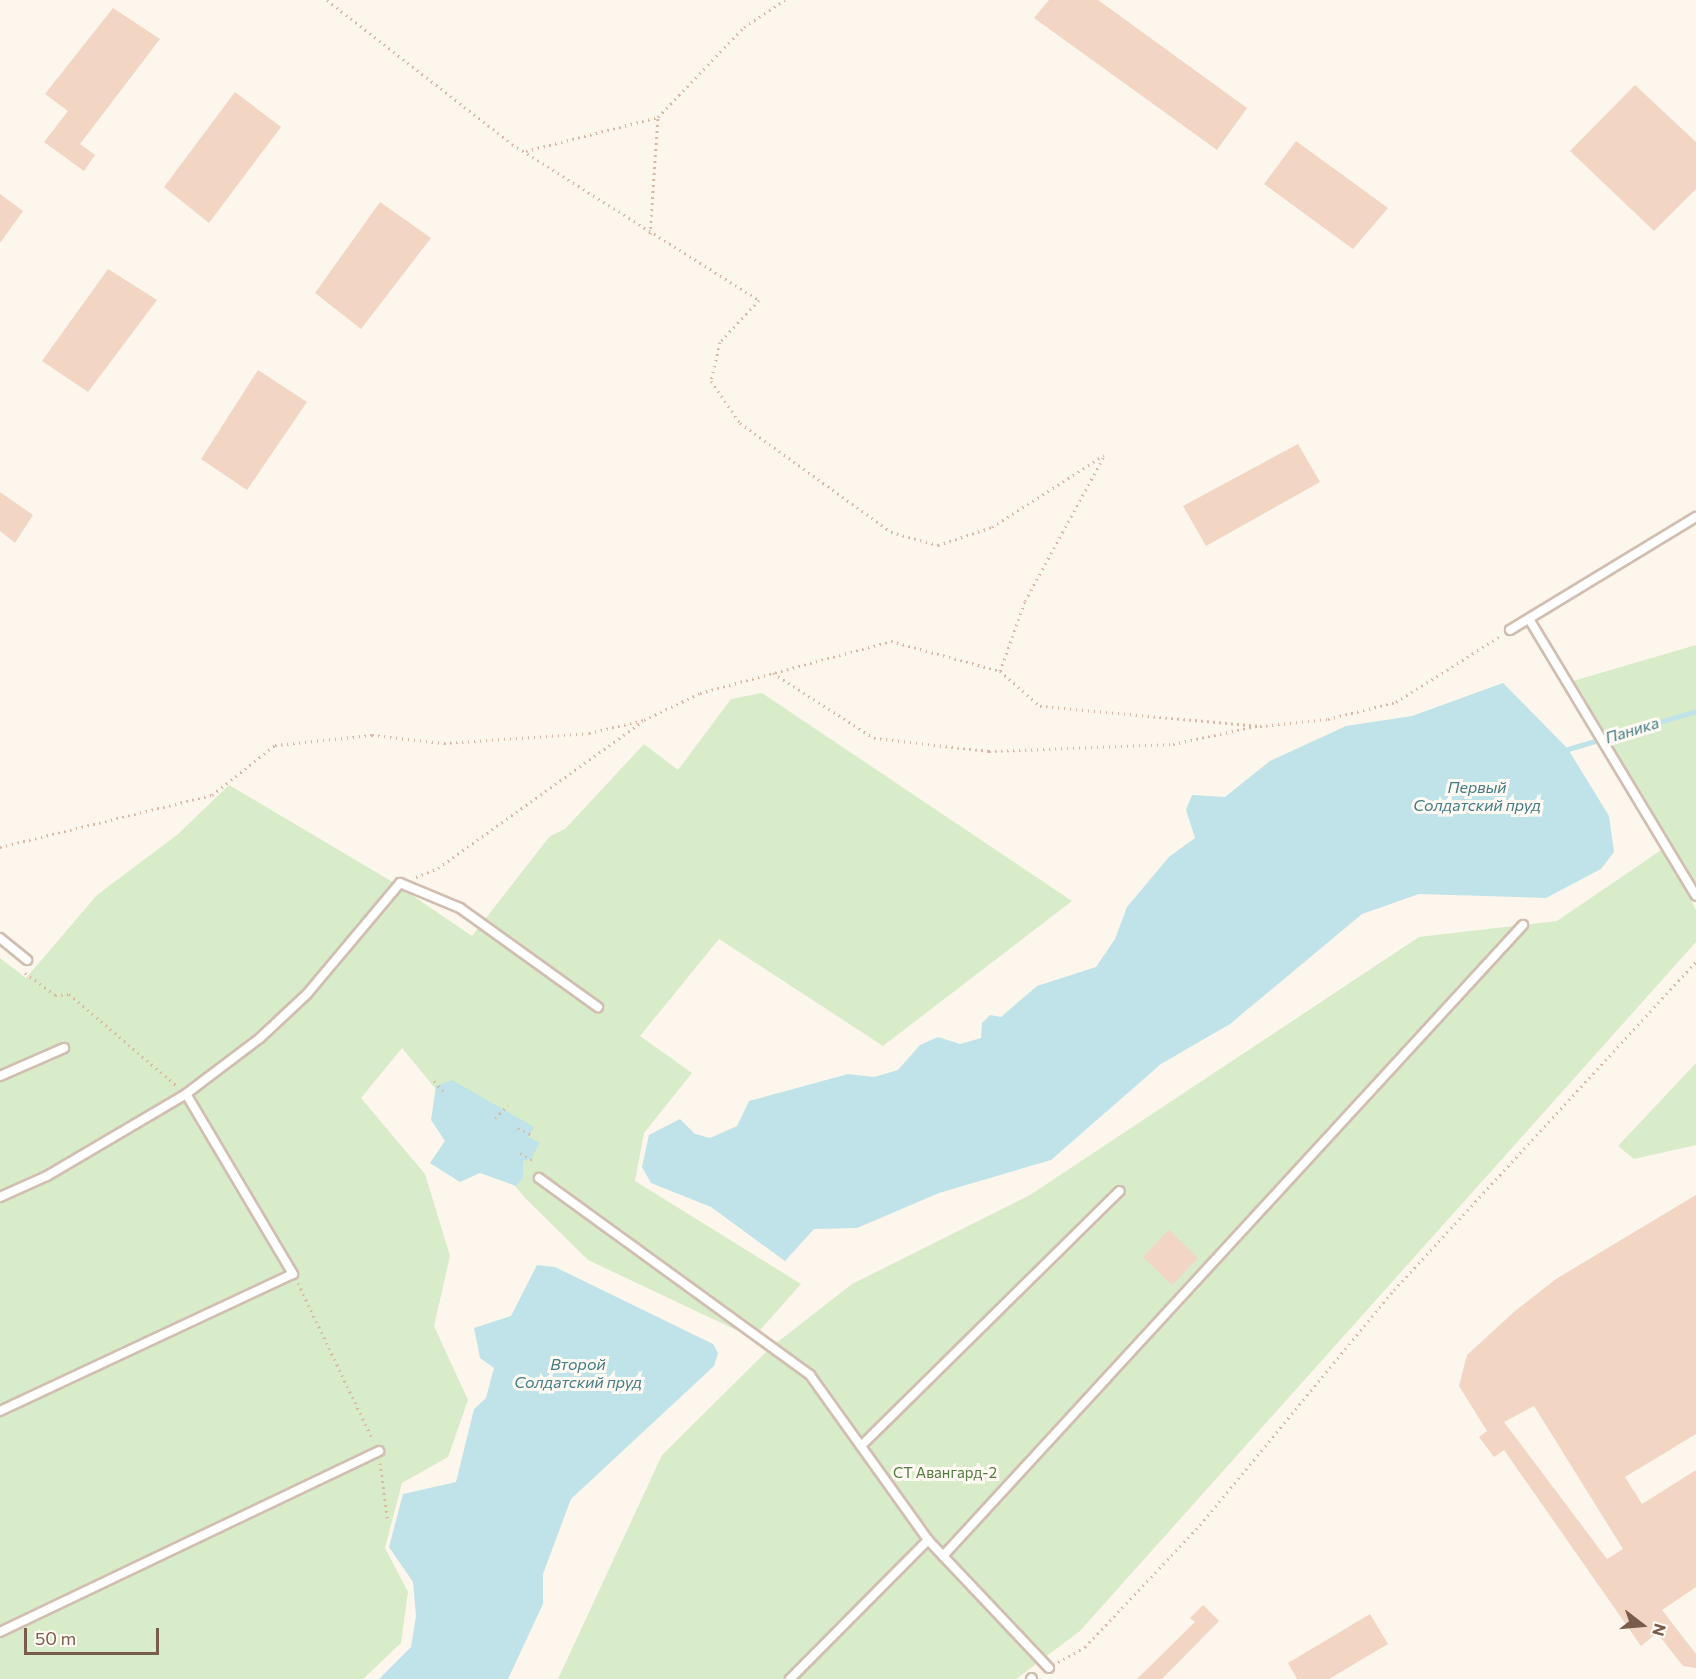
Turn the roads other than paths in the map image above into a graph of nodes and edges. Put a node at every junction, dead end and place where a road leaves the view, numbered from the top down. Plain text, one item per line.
1 (1696, 517) edge
2 (1529, 619) junction
3 (1509, 630) road end
4 (1696, 896) edge
5 (1523, 925) dead end
6 (0, 938) edge
7 (27, 960) road end
8 (598, 1007) dead end
9 (64, 1048) dead end
10 (0, 1076) edge
11 (186, 1094) junction
12 (539, 1178) dead end
13 (1120, 1191) dead end
14 (0, 1197) edge
15 (0, 1411) edge
16 (861, 1446) junction
17 (379, 1451) road end
18 (928, 1540) junction
19 (943, 1556) junction
20 (0, 1632) edge
21 (1049, 1668) road end
22 (790, 1679) edge

1 - 2 lane
2 - 3 lane
2 - 4 lane
5 - 19 lane
6 - 7 lane
8 - 11 lane
9 - 10 lane
11 - 14 lane
11 - 15 lane
12 - 16 lane
13 - 16 lane
16 - 18 lane
17 - 20 lane
18 - 19 lane
18 - 22 lane
19 - 21 lane

